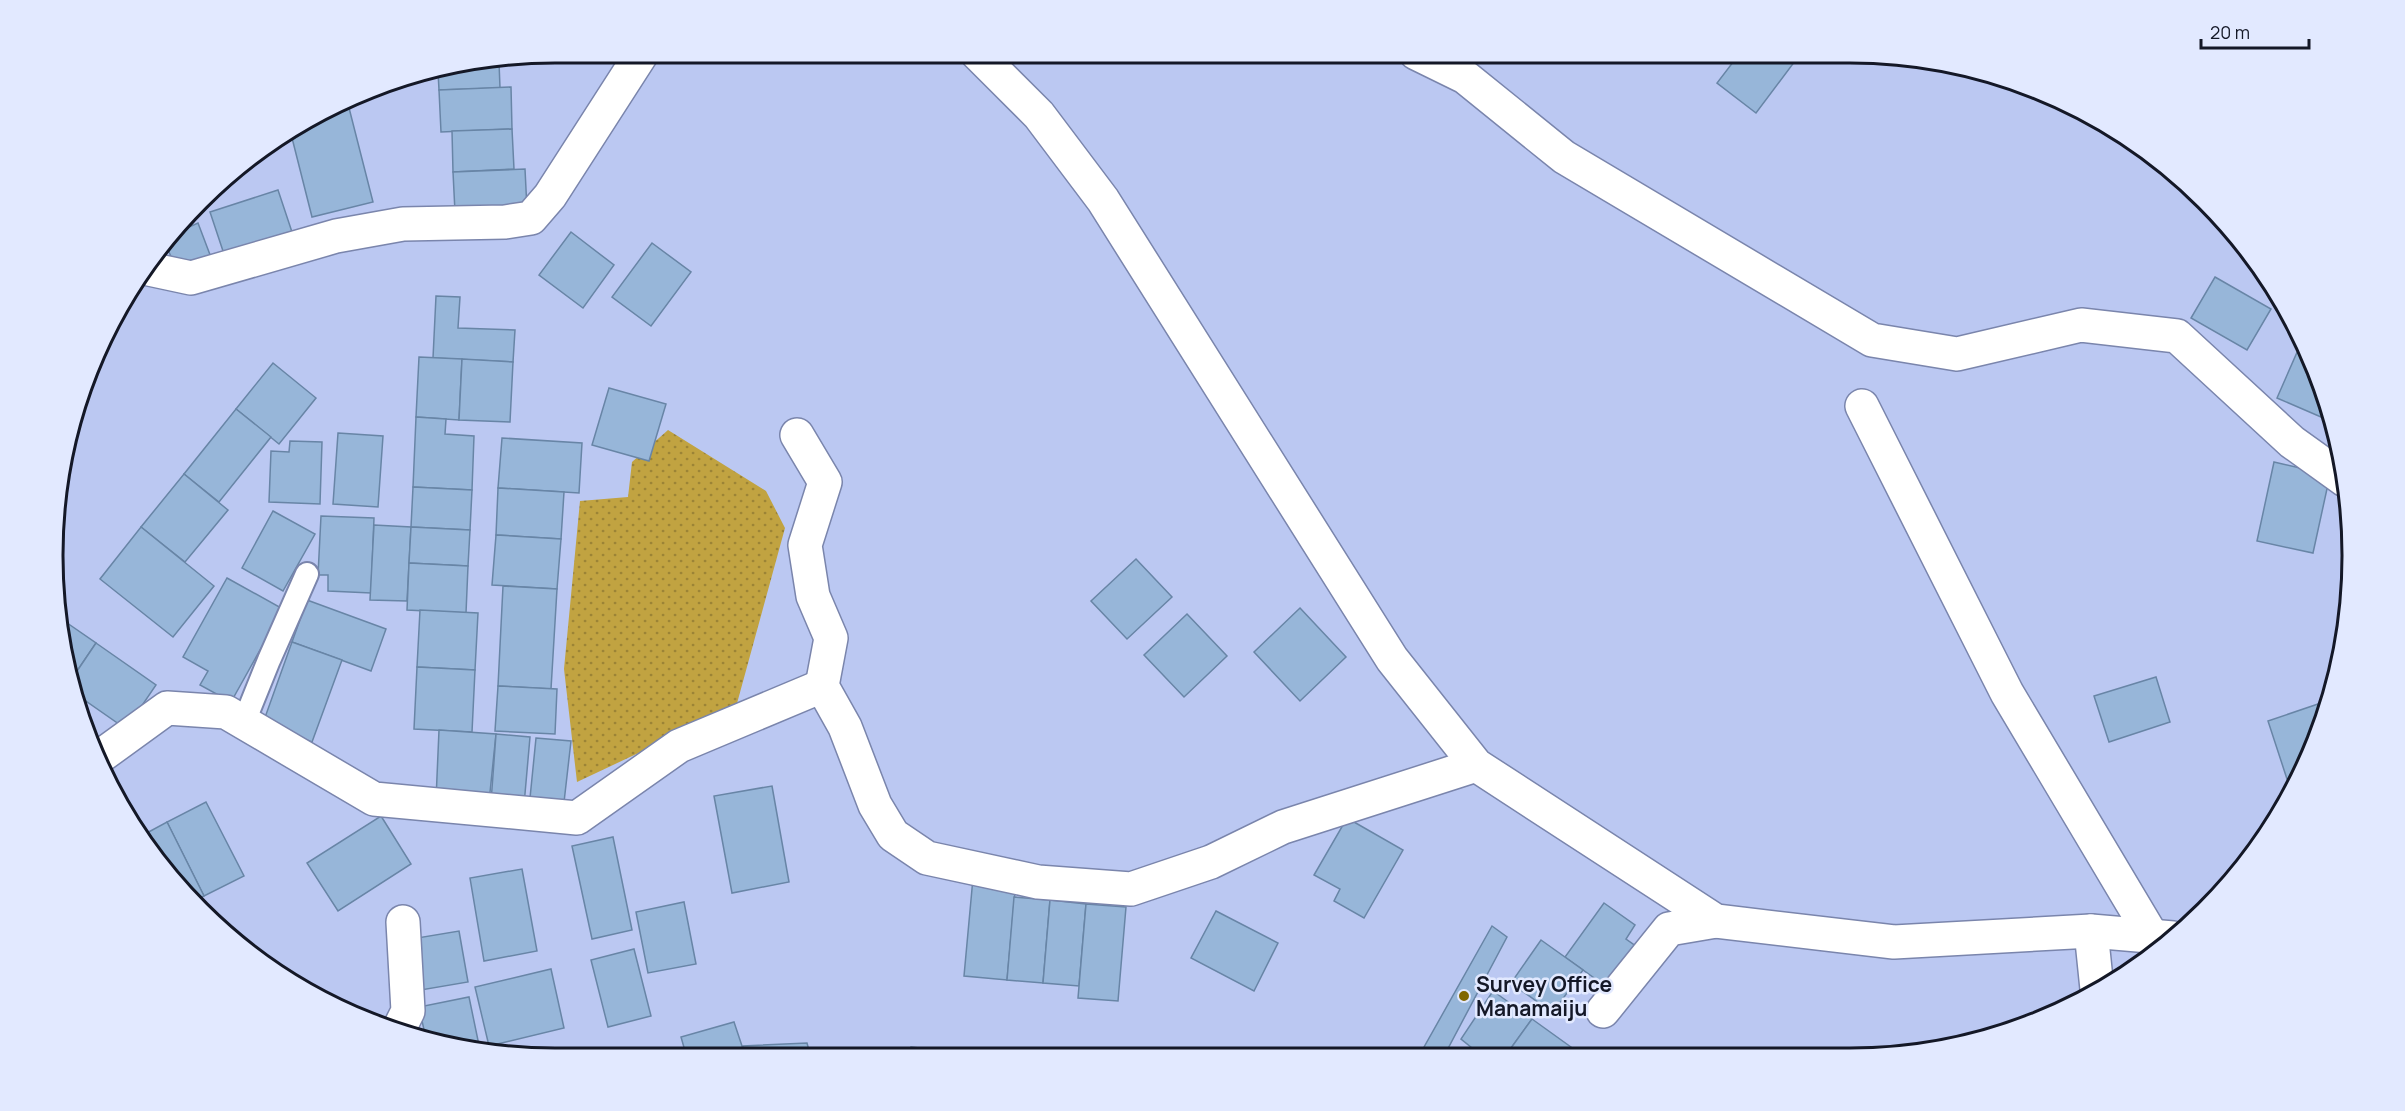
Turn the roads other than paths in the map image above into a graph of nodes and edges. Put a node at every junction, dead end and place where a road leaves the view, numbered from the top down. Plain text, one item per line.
1 (635, 63) edge
2 (988, 63) edge
3 (1438, 63) edge
4 (155, 270) edge
5 (1862, 406) dead end
6 (797, 435) dead end
7 (2335, 473) edge
8 (307, 574) dead end
9 (822, 686) junction
10 (244, 722) junction
11 (104, 753) edge
12 (1476, 765) junction
13 (1716, 921) junction
14 (403, 922) dead end
15 (2091, 931) junction
16 (2162, 936) edge
17 (2159, 938) edge
18 (2096, 982) edge
19 (1603, 1011) dead end
20 (402, 1023) edge

1 - 4 street
2 - 12 street
3 - 7 street
5 - 16 street
6 - 9 street
8 - 10 lane
9 - 10 street
9 - 12 street
10 - 11 street
12 - 13 street
13 - 15 street
13 - 19 street
14 - 20 street
15 - 17 street
15 - 18 street

